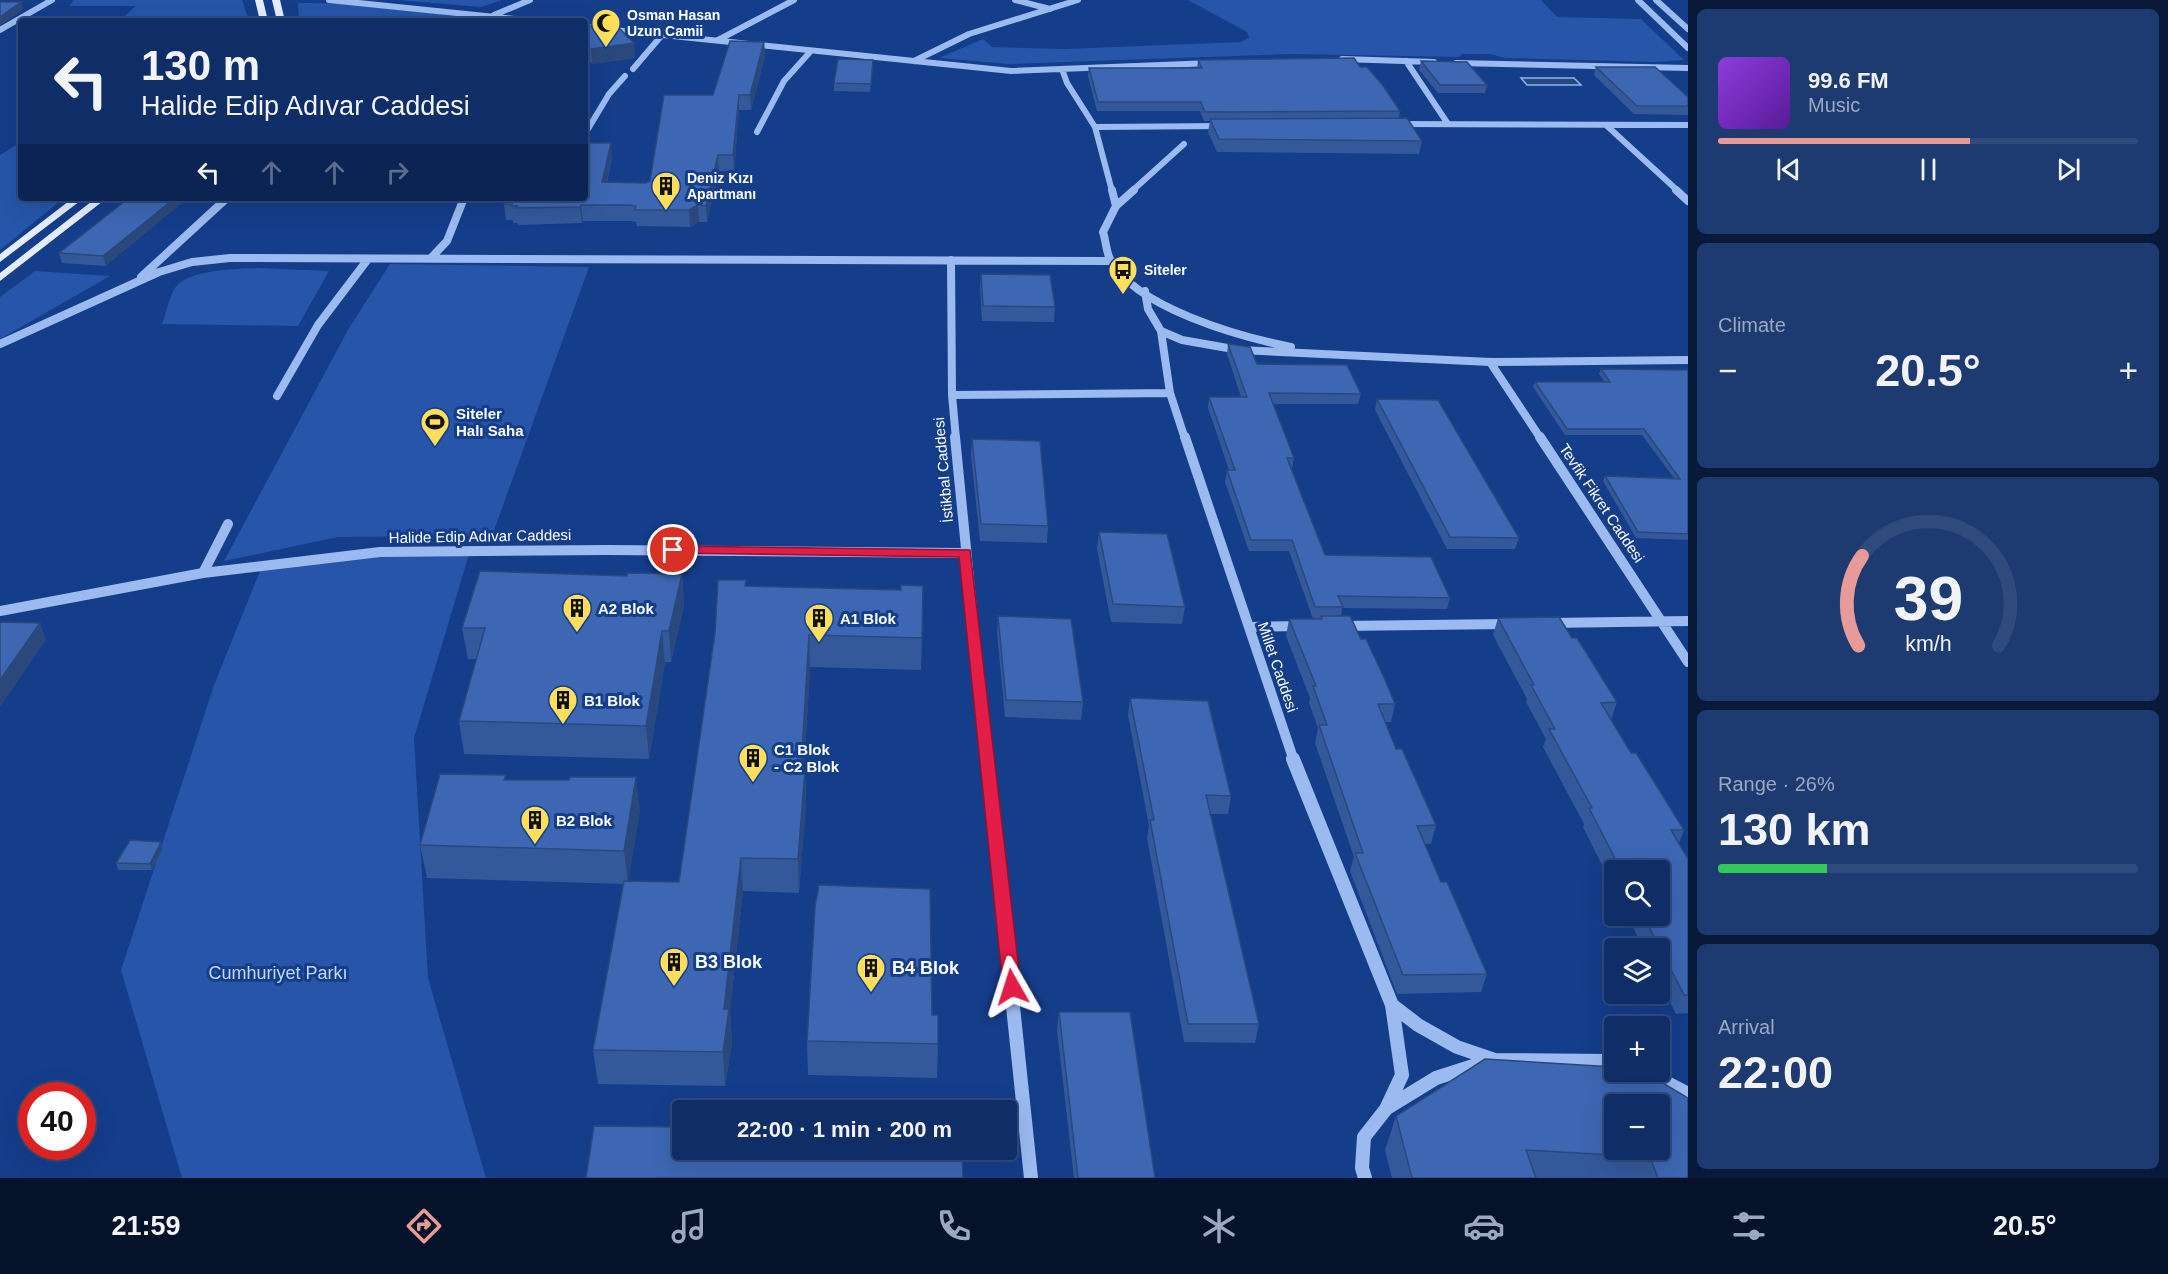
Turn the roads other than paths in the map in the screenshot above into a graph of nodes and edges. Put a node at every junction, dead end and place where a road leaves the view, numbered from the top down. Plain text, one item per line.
1 (52, 0) edge
2 (276, 0) edge
3 (329, 0) edge
4 (530, 0) edge
5 (794, 0) edge
6 (1015, 0) edge
7 (1078, 0) edge
8 (1638, 0) edge
9 (1656, 0) edge
10 (1051, 9) junction
11 (492, 16) junction
12 (21, 18) edge
13 (280, 18) edge
14 (488, 18) edge
15 (510, 18) edge
16 (18, 20) edge
17 (588, 27) edge
18 (1688, 29) edge
19 (0, 30) edge
20 (607, 30) junction
21 (588, 34) edge
22 (662, 35) junction
23 (718, 40) junction
24 (1688, 48) edge
25 (810, 52) junction
26 (1329, 59) edge
27 (914, 61) junction
28 (1406, 61) junction
29 (1223, 62) edge
30 (1442, 62) edge
31 (1453, 63) edge
32 (1688, 68) edge
33 (633, 69) edge
34 (1062, 69) junction
35 (625, 76) dead end
36 (1389, 124) edge
37 (1448, 124) junction
38 (1606, 125) junction
39 (1688, 125) edge
40 (1095, 126) junction
41 (1236, 126) edge
42 (588, 129) edge
43 (757, 132) dead end
44 (1184, 144) dead end
45 (75, 201) edge
46 (98, 201) edge
47 (224, 201) edge
48 (463, 201) edge
49 (1688, 201) edge
50 (1116, 206) junction
51 (431, 258) junction
52 (0, 259) edge
53 (368, 259) junction
54 (951, 260) junction
55 (1111, 261) junction
56 (0, 278) edge
57 (135, 282) junction
58 (1145, 291) junction
59 (1161, 331) junction
60 (0, 344) edge
61 (1351, 356) junction
62 (1688, 360) edge
63 (1490, 362) junction
64 (1170, 393) junction
65 (952, 395) junction
66 (277, 396) dead end
67 (228, 524) dead end
68 (965, 553) junction
69 (202, 573) junction
70 (0, 611) edge
71 (1688, 621) edge
72 (1662, 622) junction
73 (1308, 626) edge
74 (1331, 626) edge
75 (1249, 627) junction
76 (1688, 662) edge
77 (1392, 1005) junction
78 (1495, 1060) junction
79 (1604, 1061) edge
80 (1665, 1082) edge
81 (1688, 1094) edge
82 (1386, 1109) junction
83 (1031, 1178) edge
84 (1365, 1178) edge

1 - 12 street
2 - 13 main road
3 - 11 street
4 - 11 street
5 - 23 street
6 - 10 street
7 - 10 street
8 - 24 street
9 - 18 street
10 - 27 street
11 - 14 street
11 - 15 street
16 - 19 street
17 - 20 street
20 - 21 street
20 - 22 street
22 - 23 street
22 - 33 street
23 - 25 street
25 - 27 street
25 - 43 street
26 - 28 street
27 - 34 street
28 - 30 street
28 - 37 street
29 - 34 street
31 - 32 street
34 - 40 street
35 - 42 street
36 - 37 street
37 - 38 street
38 - 39 street
38 - 49 street
40 - 41 street
40 - 50 street
44 - 50 street
45 - 52 main road
46 - 56 main road
47 - 57 street
48 - 51 street
50 - 55 street
51 - 53 street
51 - 54 street
53 - 57 street
53 - 66 street
54 - 55 street
54 - 65 street, İstikbal Caddesi
55 - 58 street
57 - 60 street
58 - 59 street, Millet Caddesi
58 - 61 street
59 - 61 street
59 - 64 street, Millet Caddesi
61 - 63 street
62 - 63 street
63 - 72 street, Tevfik Fikret Caddesi
64 - 65 street
64 - 75 street, Millet Caddesi
65 - 68 street, İstikbal Caddesi
67 - 69 street
68 - 69 street, Halide Edip Adıvar Caddesi
68 - 83 street, İstikbal Caddesi
69 - 70 street, Halide Edip Adıvar Caddesi
71 - 72 street
72 - 74 street
72 - 76 street, Tevfik Fikret Caddesi
73 - 75 street
75 - 77 street, Millet Caddesi
77 - 78 street
77 - 82 street, Millet Caddesi
78 - 79 street
78 - 82 street
80 - 81 street
82 - 84 street

